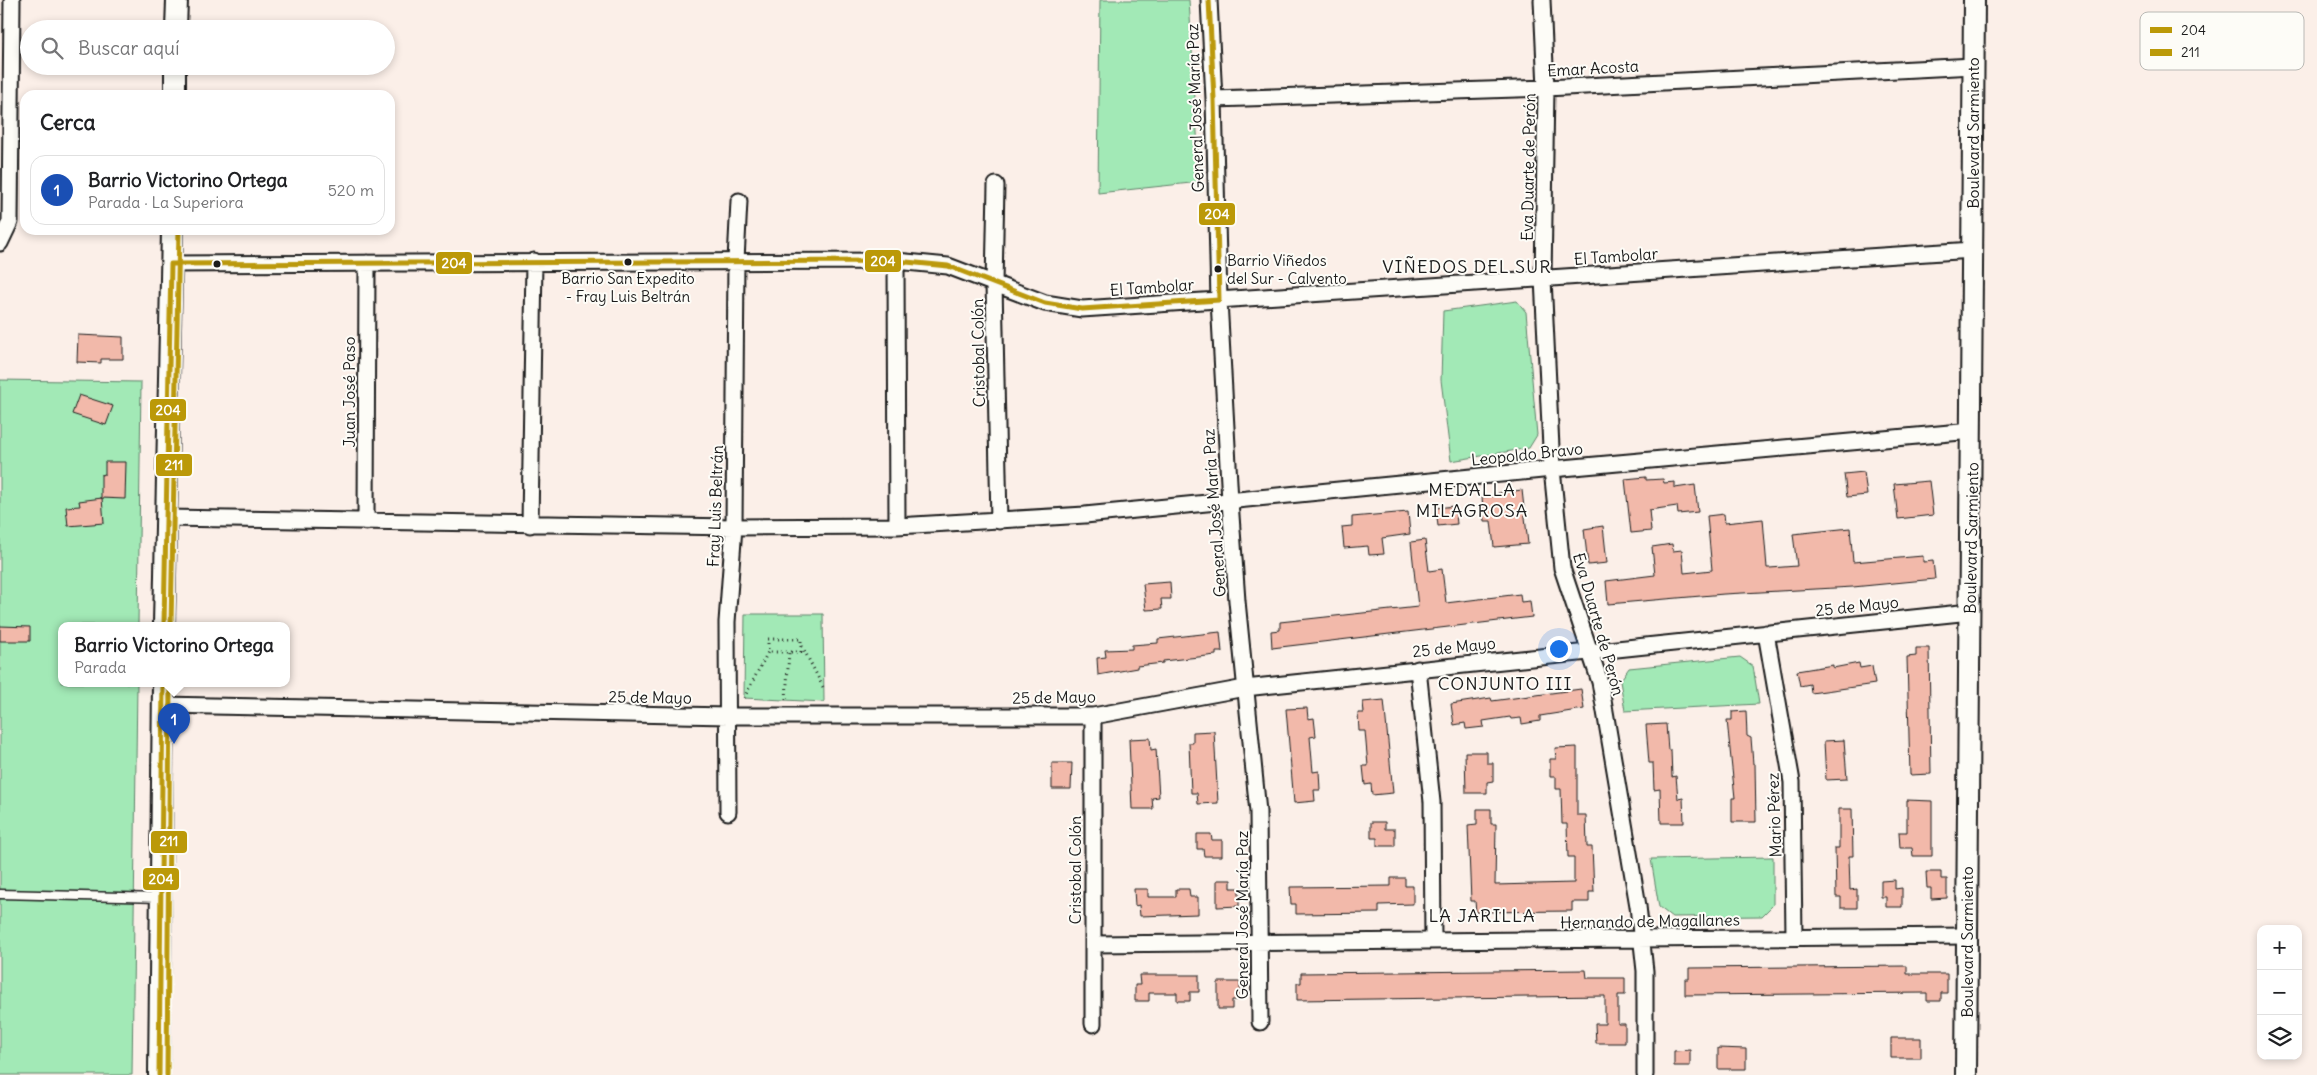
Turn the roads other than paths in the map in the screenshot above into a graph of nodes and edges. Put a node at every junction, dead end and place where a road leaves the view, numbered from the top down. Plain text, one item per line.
1 (12, 0) edge
2 (177, 0) edge
3 (1209, 0) edge
4 (1542, 0) edge
5 (1974, 0) edge
6 (176, 20) edge
7 (1974, 66) junction
8 (175, 75) edge
9 (1546, 88) junction
10 (175, 90) edge
11 (1214, 99) junction
12 (996, 186) dead end
13 (739, 201) dead end
14 (172, 235) edge
15 (0, 243) edge
16 (1973, 250) junction
17 (736, 260) junction
18 (534, 261) junction
19 (896, 261) junction
20 (367, 262) junction
21 (171, 264) junction
22 (1544, 278) junction
23 (994, 284) junction
24 (1219, 300) junction
25 (1972, 431) junction
26 (1552, 469) junction
27 (1230, 501) junction
28 (166, 518) junction
29 (999, 520) junction
30 (366, 522) junction
31 (530, 525) junction
32 (897, 526) junction
33 (734, 528) junction
34 (1970, 612) junction
35 (164, 622) edge
36 (1766, 633) junction
37 (1590, 651) junction
38 (1418, 669) junction
39 (163, 687) edge
40 (1245, 688) junction
41 (162, 706) junction
42 (728, 716) junction
43 (1093, 716) junction
44 (728, 812) dead end
45 (0, 894) edge
46 (161, 898) junction
47 (1967, 936) junction
48 (1794, 937) junction
49 (1642, 939) junction
50 (1433, 941) junction
51 (1259, 942) junction
52 (1093, 944) junction
53 (1260, 1022) dead end
54 (1092, 1024) dead end
55 (159, 1075) edge
56 (1645, 1075) edge
57 (1966, 1075) edge

1 - 15 street
2 - 6 street
3 - 11 street, General José María Paz
4 - 9 street, Eva Duarte de Perón
5 - 7 street, Boulevard Sarmiento
7 - 9 street, Emar Acosta
7 - 16 street, Boulevard Sarmiento
8 - 10 street
9 - 11 street, Emar Acosta
9 - 22 street, Eva Duarte de Perón
11 - 24 street, General José María Paz
12 - 23 street, Cristobal Colón
13 - 17 street, Fray Luis Beltrán
14 - 21 street
16 - 22 street, El Tambolar
16 - 25 street, Boulevard Sarmiento
17 - 18 street, El Tambolar
17 - 19 street, El Tambolar
17 - 33 street, Fray Luis Beltrán
18 - 20 street, El Tambolar
18 - 31 street
19 - 23 street, El Tambolar
19 - 32 street
20 - 21 street, El Tambolar
20 - 30 street, Juan José Paso
21 - 28 street
22 - 24 street, El Tambolar
22 - 26 street, Eva Duarte de Perón
23 - 24 street, El Tambolar
23 - 29 street, Cristobal Colón
24 - 27 street, General José María Paz
25 - 26 street, Leopoldo Bravo
25 - 34 street, Boulevard Sarmiento
26 - 27 street, Leopoldo Bravo
26 - 37 street, Eva Duarte de Perón
27 - 29 street, Leopoldo Bravo
27 - 40 street, General José María Paz
28 - 30 street, Leopoldo Bravo
28 - 35 street
29 - 32 street, Leopoldo Bravo
30 - 31 street, Leopoldo Bravo
31 - 33 street, Leopoldo Bravo
32 - 33 street, Leopoldo Bravo
33 - 42 street, Fray Luis Beltrán
34 - 36 street, 25 de Mayo
34 - 47 street, Boulevard Sarmiento
36 - 37 street, 25 de Mayo
36 - 48 street, Mario Pérez
37 - 38 street, 25 de Mayo
37 - 49 street, Eva Duarte de Perón
38 - 40 street, 25 de Mayo
38 - 50 street
39 - 41 street
40 - 43 street, 25 de Mayo
40 - 51 street, General José María Paz
41 - 42 street, 25 de Mayo
41 - 46 street
42 - 43 street, 25 de Mayo
42 - 44 street, Fray Luis Beltrán
43 - 52 street, Cristobal Colón
45 - 46 lane
46 - 55 street
47 - 48 street, Hernando de Magallanes
47 - 57 street, Boulevard Sarmiento
48 - 49 street, Hernando de Magallanes
49 - 50 street, Hernando de Magallanes
49 - 56 street, Eva Duarte de Perón
50 - 51 street, Hernando de Magallanes
51 - 52 street, Hernando de Magallanes
51 - 53 street, General José María Paz
52 - 54 street, Cristobal Colón

